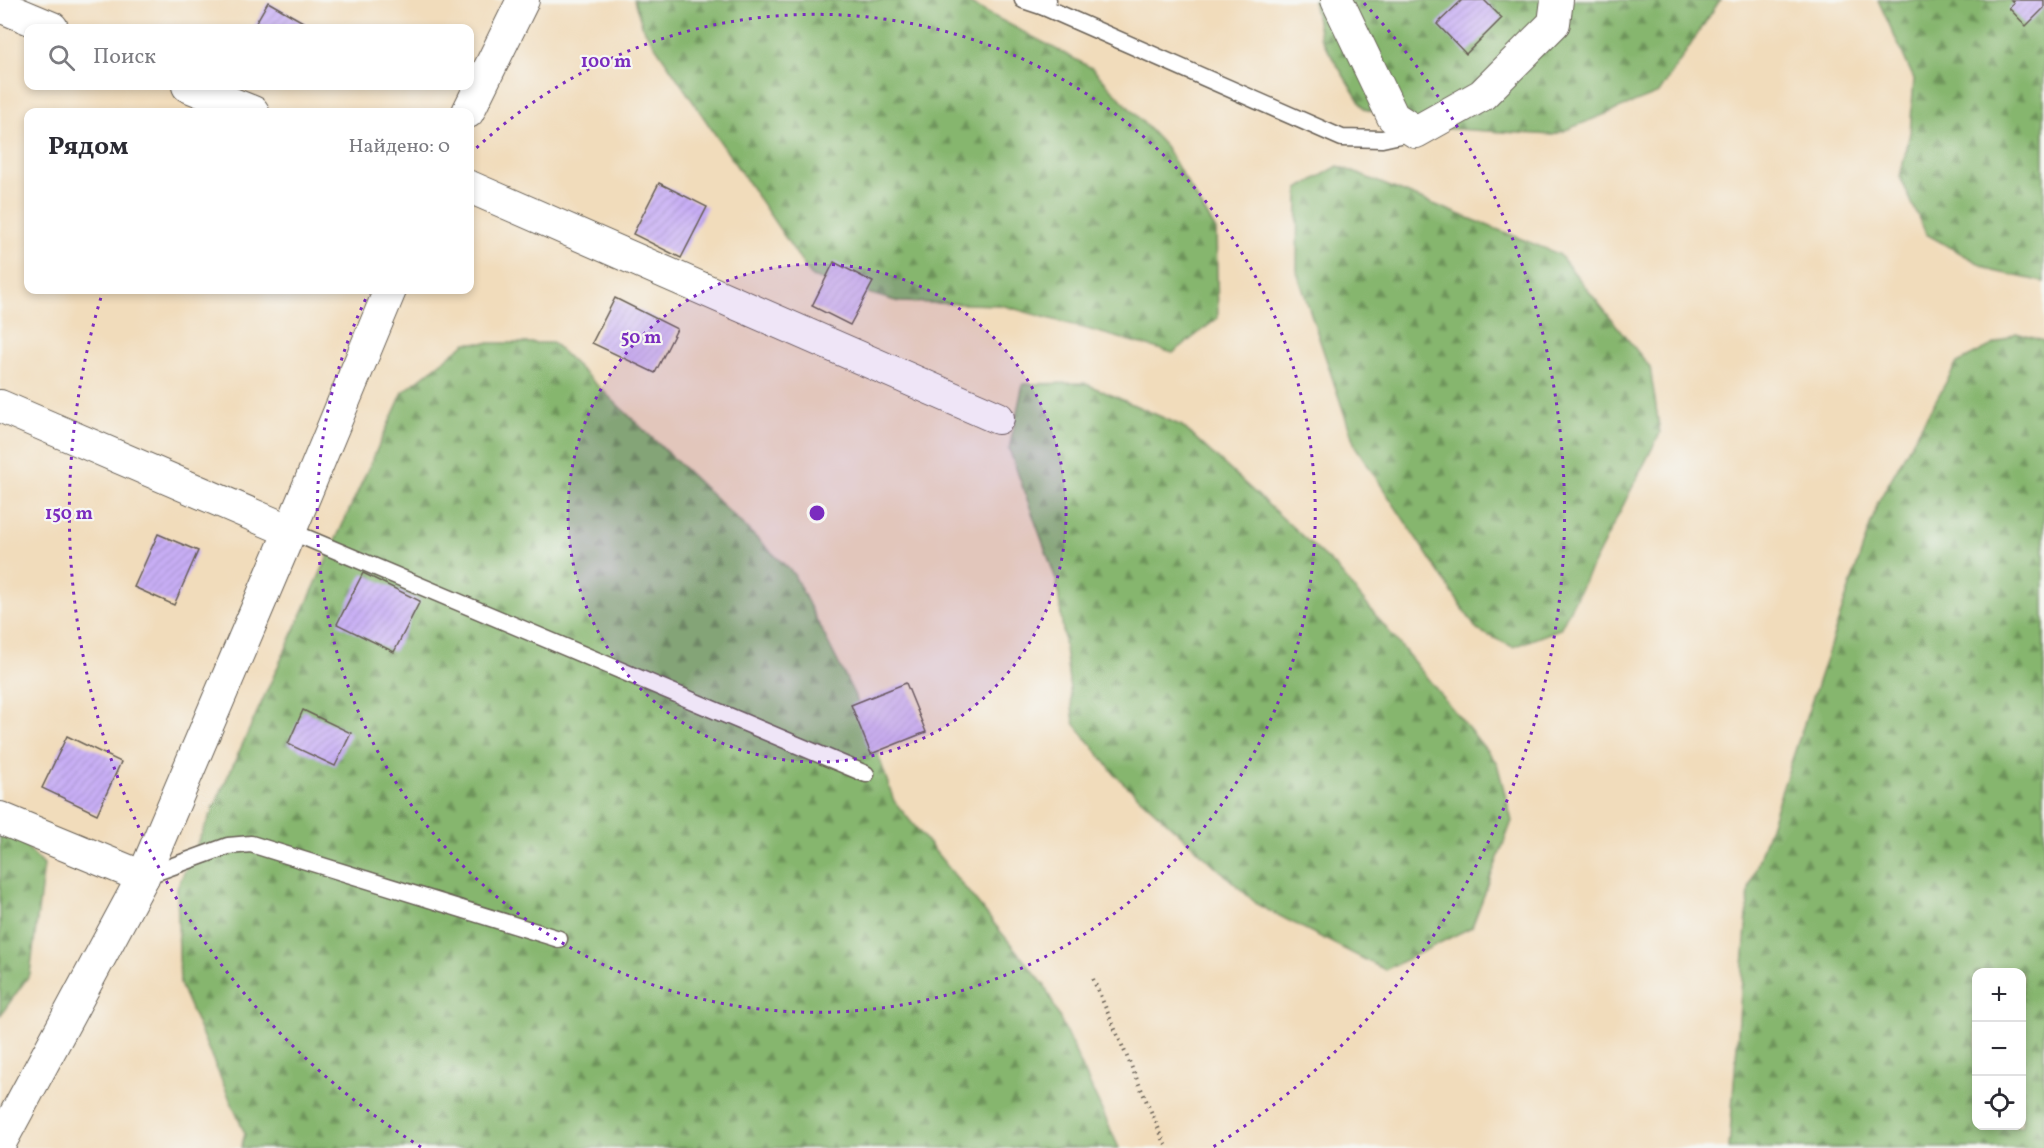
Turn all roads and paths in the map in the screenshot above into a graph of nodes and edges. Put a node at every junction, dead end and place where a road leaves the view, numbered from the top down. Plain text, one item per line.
1 (523, 0) edge
2 (1023, 0) edge
3 (1337, 0) edge
4 (1557, 0) edge
5 (1046, 4) edge
6 (0, 6) edge
7 (43, 24) edge
8 (198, 90) edge
9 (243, 108) edge
10 (470, 108) edge
11 (1416, 132) junction
12 (474, 189) edge
13 (388, 294) edge
14 (0, 406) edge
15 (998, 418) dead end
16 (290, 531) junction
17 (866, 774) dead end
18 (0, 818) edge
19 (143, 877) junction
20 (559, 939) dead end
21 (1093, 980) dead end
22 (0, 1143) edge
23 (1167, 1148) edge

1 - 10 street
2 - 5 lane
3 - 11 street
4 - 11 street
5 - 11 lane
6 - 7 street
8 - 9 street
12 - 15 street
13 - 16 street
14 - 16 street
16 - 17 lane
16 - 19 street
18 - 19 street
19 - 20 lane
19 - 22 street
21 - 23 path

